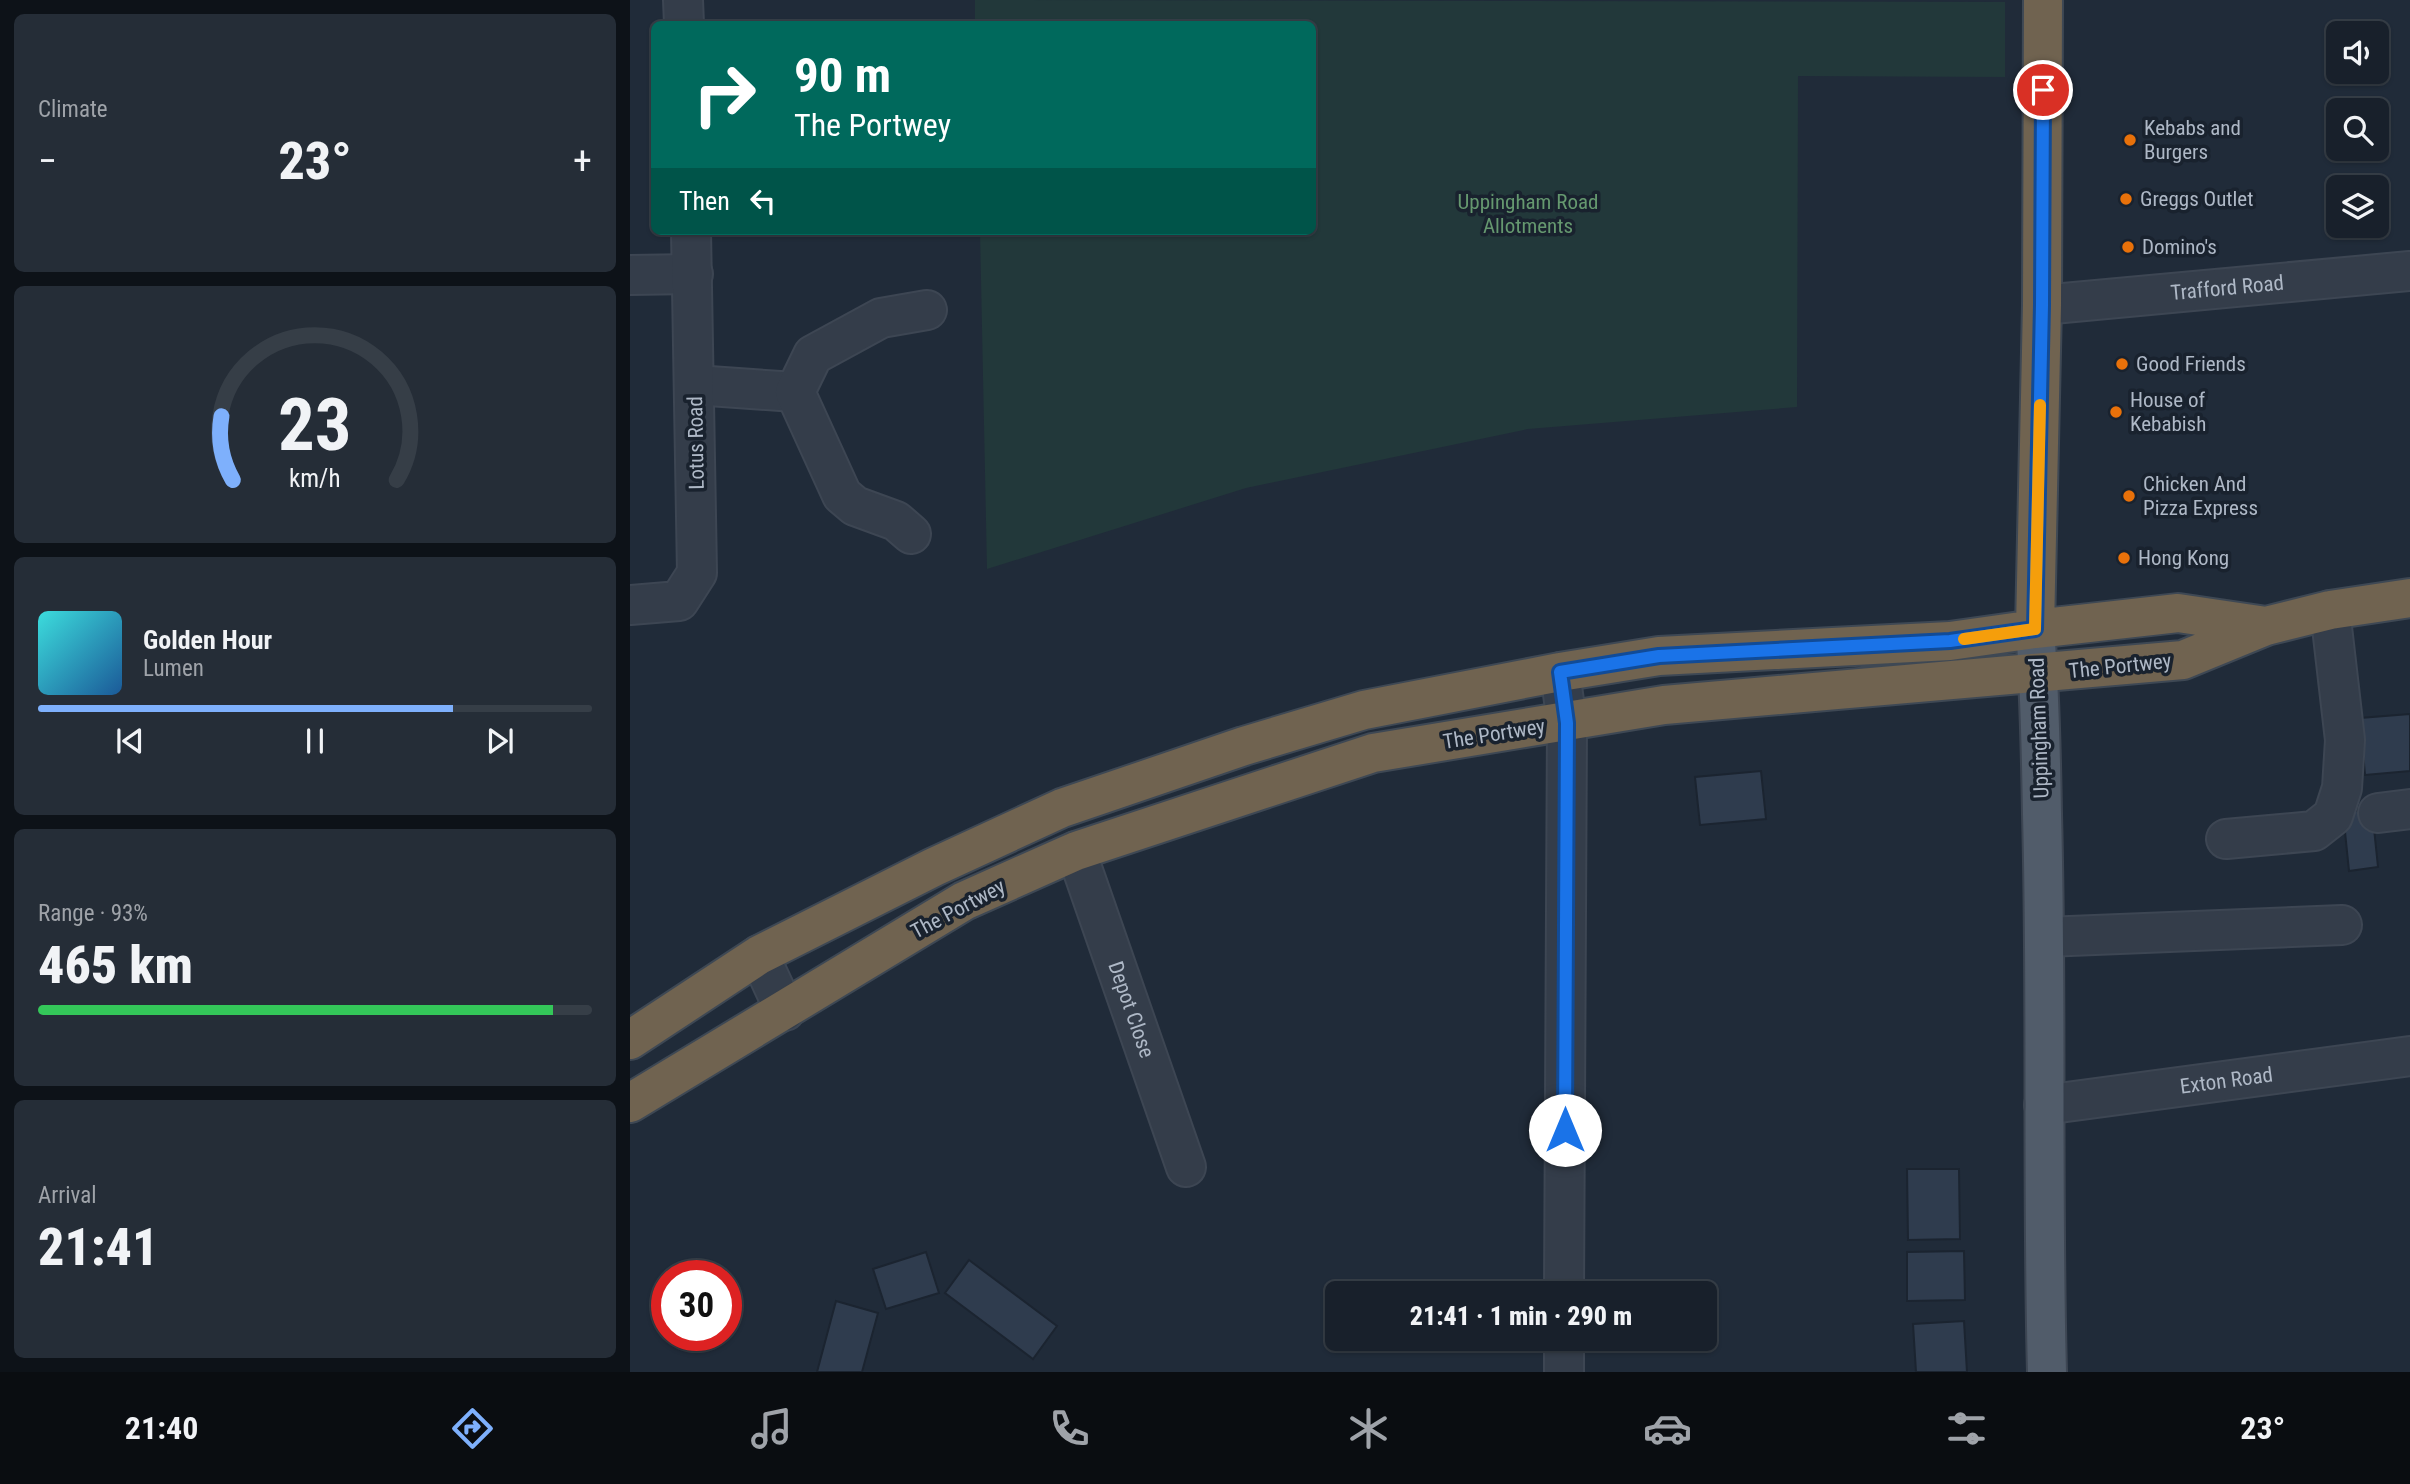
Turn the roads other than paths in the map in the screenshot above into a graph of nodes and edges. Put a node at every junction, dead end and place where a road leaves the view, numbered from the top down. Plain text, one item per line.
1 (683, 0) edge
2 (2043, 0) edge
3 (684, 21) edge
4 (691, 235) edge
5 (2410, 271) edge
6 (693, 274) junction
7 (630, 275) edge
8 (2042, 305) junction
9 (927, 310) dead end
10 (695, 385) junction
11 (802, 407) junction
12 (911, 534) dead end
13 (2410, 598) edge
14 (630, 605) edge
15 (2330, 610) junction
16 (2266, 626) junction
17 (2035, 629) junction
18 (1560, 672) junction
19 (2038, 674) junction
20 (1567, 723) junction
21 (2226, 839) dead end
22 (1076, 851) junction
23 (2342, 925) dead end
24 (2045, 937) junction
25 (759, 955) junction
26 (785, 1011) junction
27 (630, 1040) edge
28 (2410, 1056) edge
29 (630, 1103) edge
30 (2044, 1104) junction
31 (1186, 1167) dead end
32 (1564, 1281) edge
33 (1564, 1351) edge
34 (1564, 1372) edge
35 (2047, 1372) edge

1 - 3 street
2 - 8 highway, Uppingham Road
4 - 6 street, Lotus Road
5 - 8 street, Trafford Road
6 - 7 street
6 - 10 street, Lotus Road
8 - 17 highway, Uppingham Road
9 - 11 street
10 - 11 street
10 - 14 street, Lotus Road
11 - 12 street
13 - 15 highway
15 - 16 highway
15 - 21 street
16 - 17 highway
16 - 19 highway, The Portwey
17 - 18 highway
17 - 19 main road, Uppingham Road
18 - 20 street
18 - 25 highway
19 - 20 highway, The Portwey
19 - 24 main road, Uppingham Road
20 - 22 highway, The Portwey
20 - 32 street
22 - 26 highway, The Portwey
22 - 31 street, Depot Close
23 - 24 street
24 - 30 main road, Uppingham Road
25 - 26 street
25 - 27 highway
26 - 29 highway, The Portwey
28 - 30 street, Exton Road
30 - 35 main road, Uppingham Road
33 - 34 street

